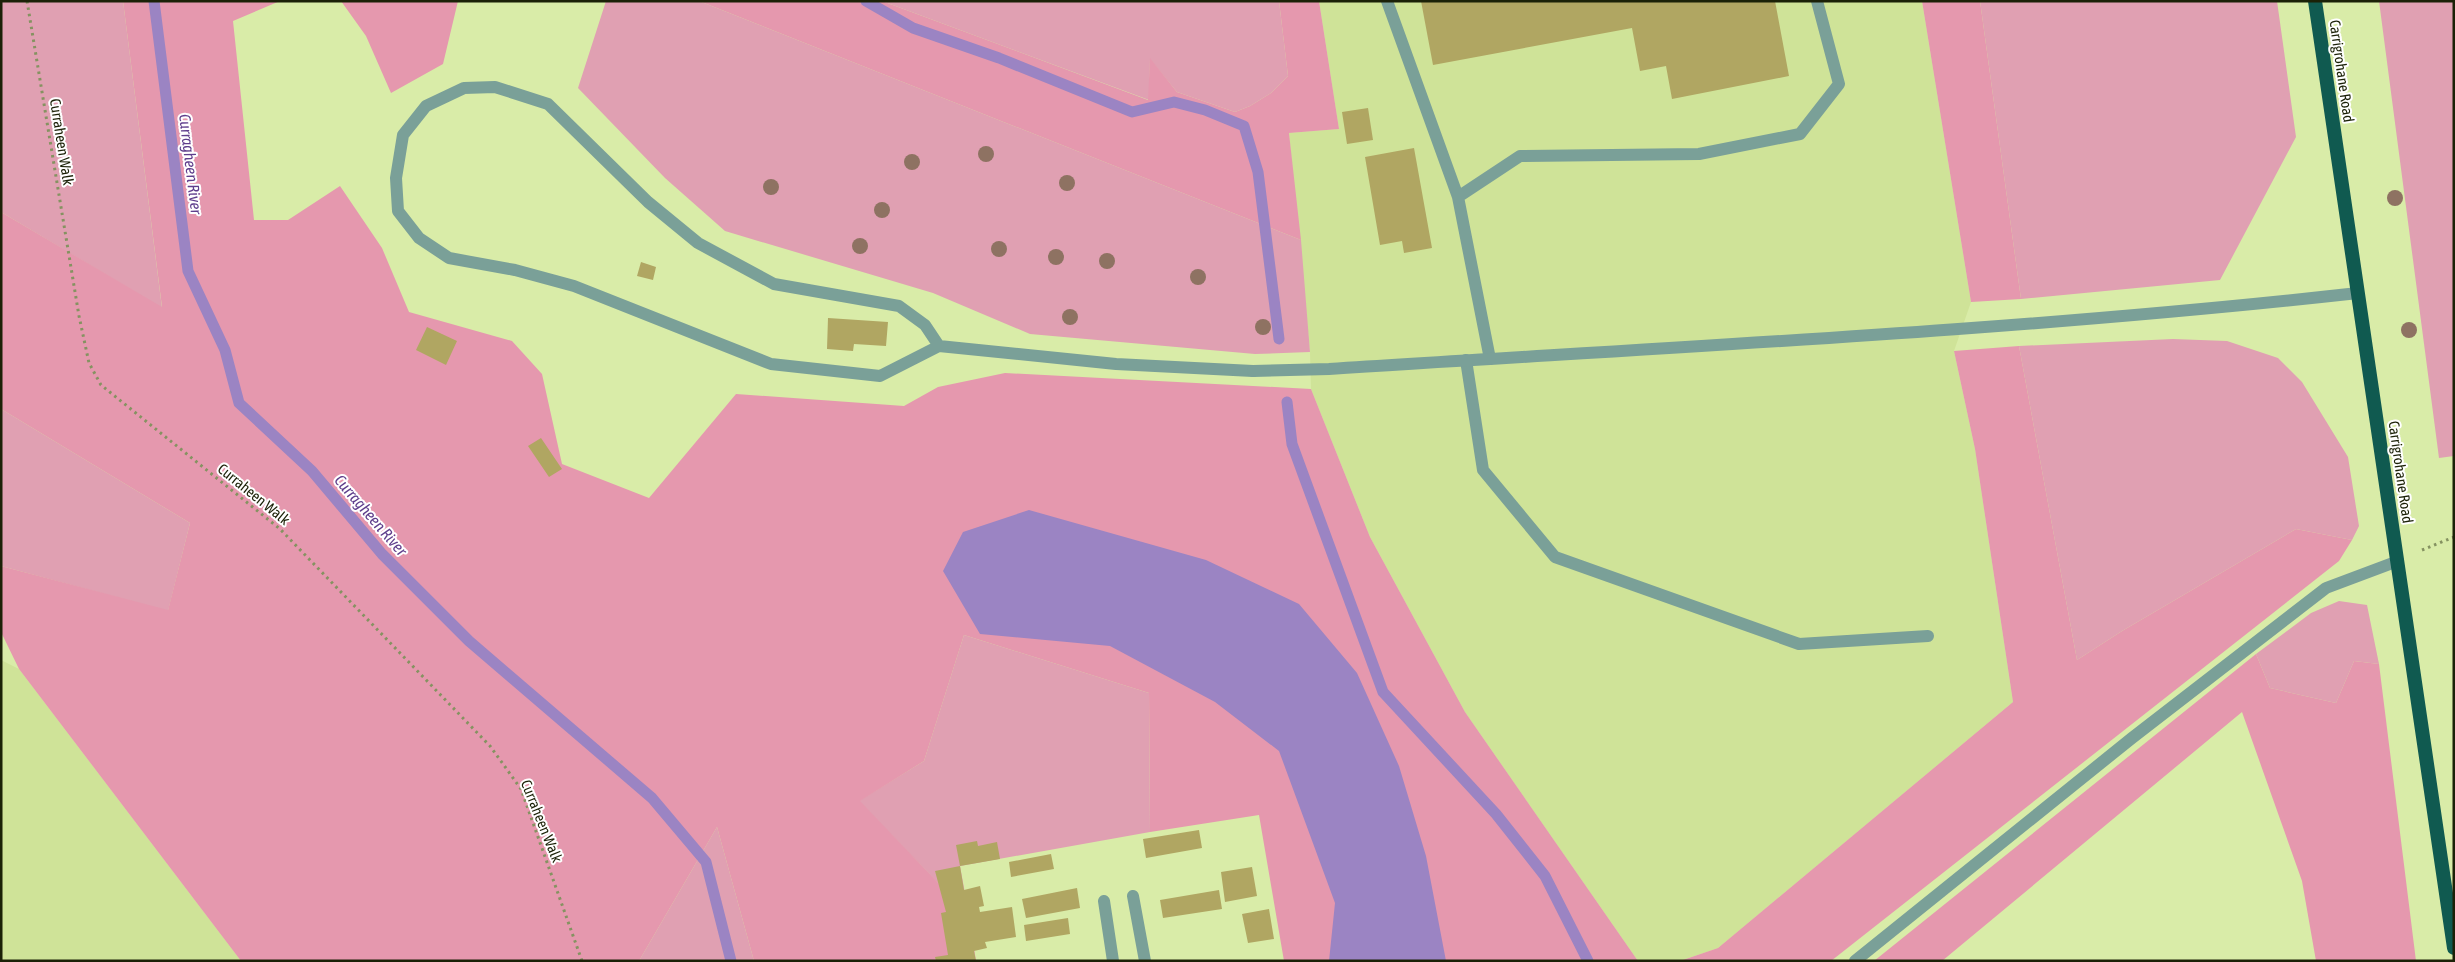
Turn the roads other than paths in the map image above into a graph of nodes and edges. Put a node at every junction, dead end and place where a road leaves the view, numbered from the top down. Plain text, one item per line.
1 (1387, 1) edge
2 (1817, 1) edge
3 (2315, 1) edge
4 (1458, 197) junction
5 (2358, 293) junction
6 (939, 346) junction
7 (1490, 359) junction
8 (1466, 360) junction
9 (2398, 561) junction
10 (1928, 636) dead end
11 (1133, 896) dead end
12 (1104, 901) dead end
13 (2454, 948) edge
14 (1113, 961) edge
15 (1145, 961) edge
16 (1855, 961) edge

1 - 4 street
2 - 4 street
3 - 5 highway, Carrigrohane Road
4 - 7 street
5 - 7 street
5 - 9 highway, Carrigrohane Road
6 - 6 street
6 - 8 street
7 - 8 street
8 - 10 street
9 - 13 highway, Carrigrohane Road
9 - 16 street
11 - 15 street
12 - 14 street

